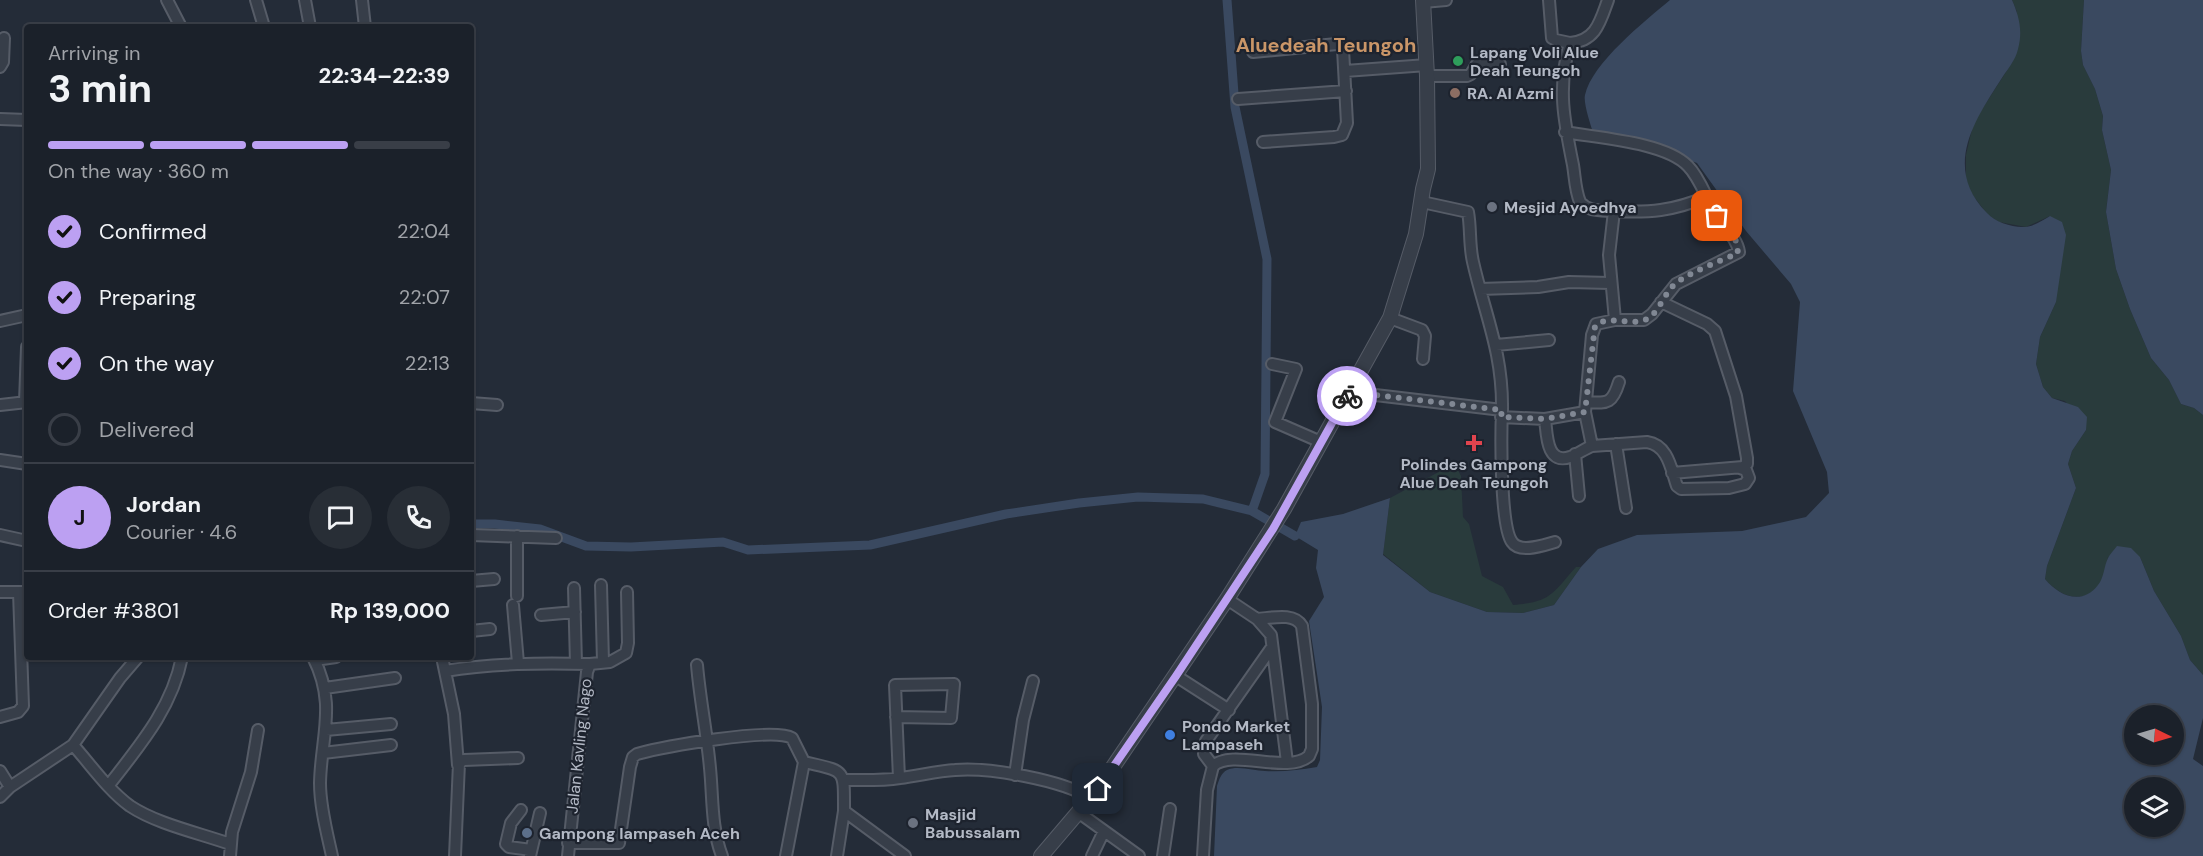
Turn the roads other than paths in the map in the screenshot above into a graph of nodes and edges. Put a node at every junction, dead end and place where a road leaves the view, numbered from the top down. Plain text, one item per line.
1 (167, 0) edge
2 (256, 0) edge
3 (305, 0) edge
4 (362, 0) edge
5 (1446, 0) edge
6 (1549, 0) edge
7 (1608, 0) edge
8 (1423, 1) edge
9 (179, 24) edge
10 (263, 24) edge
11 (309, 24) edge
12 (365, 24) edge
13 (4, 38) dead end
14 (1570, 43) junction
15 (1253, 52) dead end
16 (1500, 64) dead end
17 (0, 67) edge
18 (1345, 70) junction
19 (1427, 70) junction
20 (1346, 91) junction
21 (1238, 99) dead end
22 (0, 119) edge
23 (24, 120) edge
24 (1565, 132) junction
25 (1263, 142) dead end
26 (1706, 197) junction
27 (1422, 202) junction
28 (1614, 211) junction
29 (1610, 283) junction
30 (1480, 289) junction
31 (1661, 303) junction
32 (24, 316) edge
33 (1390, 318) junction
34 (1615, 320) junction
35 (0, 321) edge
36 (1549, 340) dead end
37 (1496, 345) junction
38 (1423, 359) dead end
39 (1272, 364) dead end
40 (1618, 382) dead end
41 (1350, 392) junction
42 (24, 402) edge
43 (474, 403) edge
44 (0, 405) edge
45 (497, 405) dead end
46 (1585, 407) junction
47 (1502, 414) junction
48 (1545, 419) junction
49 (1321, 442) junction
50 (1616, 444) junction
51 (1592, 446) junction
52 (1575, 454) junction
53 (0, 460) edge
54 (24, 464) edge
55 (1740, 468) junction
56 (1672, 473) junction
57 (1579, 496) dead end
58 (1626, 508) dead end
59 (0, 535) edge
60 (474, 535) edge
61 (517, 536) junction
62 (556, 538) dead end
63 (24, 540) edge
64 (1555, 542) dead end
65 (494, 579) dead end
66 (474, 581) edge
67 (601, 585) dead end
68 (574, 588) dead end
69 (0, 592) edge
70 (23, 592) edge
71 (627, 592) dead end
72 (1227, 599) junction
73 (575, 612) junction
74 (541, 615) dead end
75 (1257, 619) junction
76 (490, 629) dead end
77 (474, 631) edge
78 (1272, 647) junction
79 (135, 660) edge
80 (181, 660) edge
81 (314, 660) edge
82 (443, 660) edge
83 (603, 662) junction
84 (518, 663) junction
85 (576, 664) junction
86 (590, 664) junction
87 (697, 665) dead end
88 (445, 671) junction
89 (1176, 676) junction
90 (395, 678) dead end
91 (1032, 681) dead end
92 (325, 688) junction
93 (1229, 710) junction
94 (0, 717) edge
95 (897, 717) junction
96 (391, 724) dead end
97 (258, 730) dead end
98 (326, 730) junction
99 (706, 742) junction
100 (73, 745) junction
101 (391, 746) dead end
102 (323, 753) junction
103 (518, 758) dead end
104 (804, 762) junction
105 (1287, 762) junction
106 (458, 765) junction
107 (1213, 766) junction
108 (0, 771) edge
109 (1015, 775) junction
110 (899, 778) junction
111 (844, 780) junction
112 (109, 785) junction
113 (10, 787) junction
114 (0, 797) edge
115 (1091, 798) junction
116 (1170, 809) dead end
117 (521, 810) dead end
118 (844, 811) junction
119 (1078, 812) junction
120 (540, 813) dead end
121 (1104, 831) junction
122 (568, 843) junction
123 (230, 844) junction
124 (530, 853) edge
125 (230, 856) edge
126 (332, 856) edge
127 (455, 856) edge
128 (568, 856) edge
129 (722, 856) edge
130 (786, 856) edge
131 (837, 856) edge
132 (905, 856) edge
133 (1041, 856) edge
134 (1092, 856) edge
135 (1138, 856) edge
136 (1163, 856) edge
137 (1203, 856) edge

1 - 9 street
2 - 10 street
3 - 11 street
4 - 12 street
5 - 8 street
6 - 14 street
7 - 14 street
8 - 19 street
13 - 17 street
14 - 24 street
15 - 18 street
16 - 19 street
18 - 19 street
18 - 20 street
19 - 27 street
20 - 21 street
20 - 25 street
22 - 23 street
24 - 26 street
24 - 28 street
26 - 28 street
26 - 31 street
27 - 30 street
27 - 33 street
28 - 29 street
29 - 30 street
29 - 34 street
30 - 37 street
31 - 34 street
31 - 55 street
32 - 35 street
33 - 38 street
33 - 41 street
34 - 46 street
36 - 37 street
37 - 47 street
39 - 49 street
40 - 46 street
41 - 47 street
41 - 49 street
42 - 44 street
43 - 45 street
46 - 48 street
46 - 51 street
47 - 48 street
47 - 64 street
48 - 52 street
49 - 72 street
50 - 51 street
50 - 56 street
50 - 58 street
51 - 52 street
52 - 57 street
53 - 54 street
55 - 56 street
55 - 56 street
59 - 63 street
60 - 61 street
61 - 62 street
61 - 84 street
65 - 66 street
67 - 83 street
68 - 73 street
69 - 70 street
70 - 94 street
71 - 83 street, Jalan Kavling Nago
72 - 75 street
72 - 89 street
73 - 74 street
73 - 85 street
75 - 78 street
75 - 105 street
76 - 77 street
78 - 93 street
78 - 105 street
79 - 100 street
80 - 112 street
81 - 92 street
82 - 88 street
83 - 86 street, Jalan Kavling Nago
84 - 85 street
84 - 88 street
85 - 86 street
86 - 122 street, Jalan Kavling Nago
87 - 99 street
88 - 106 street
89 - 93 street
89 - 115 street
90 - 92 street
91 - 109 street
92 - 98 street
93 - 107 street
95 - 95 street
95 - 110 street
96 - 98 street
97 - 123 street
98 - 102 street
99 - 104 street
99 - 122 street
99 - 129 street
100 - 112 street
100 - 113 street
101 - 102 street
102 - 126 street
103 - 106 street
104 - 111 street
104 - 130 street
105 - 107 street
106 - 127 street
107 - 137 street
108 - 113 street
109 - 110 street
109 - 115 street
110 - 111 street
111 - 118 street
112 - 123 street
113 - 114 street
115 - 119 street
116 - 136 street
117 - 124 street
118 - 131 street
118 - 132 street
119 - 121 street
119 - 133 street
120 - 124 street
121 - 134 street
121 - 135 street
122 - 128 street, Jalan Kavling Nago
123 - 125 street

